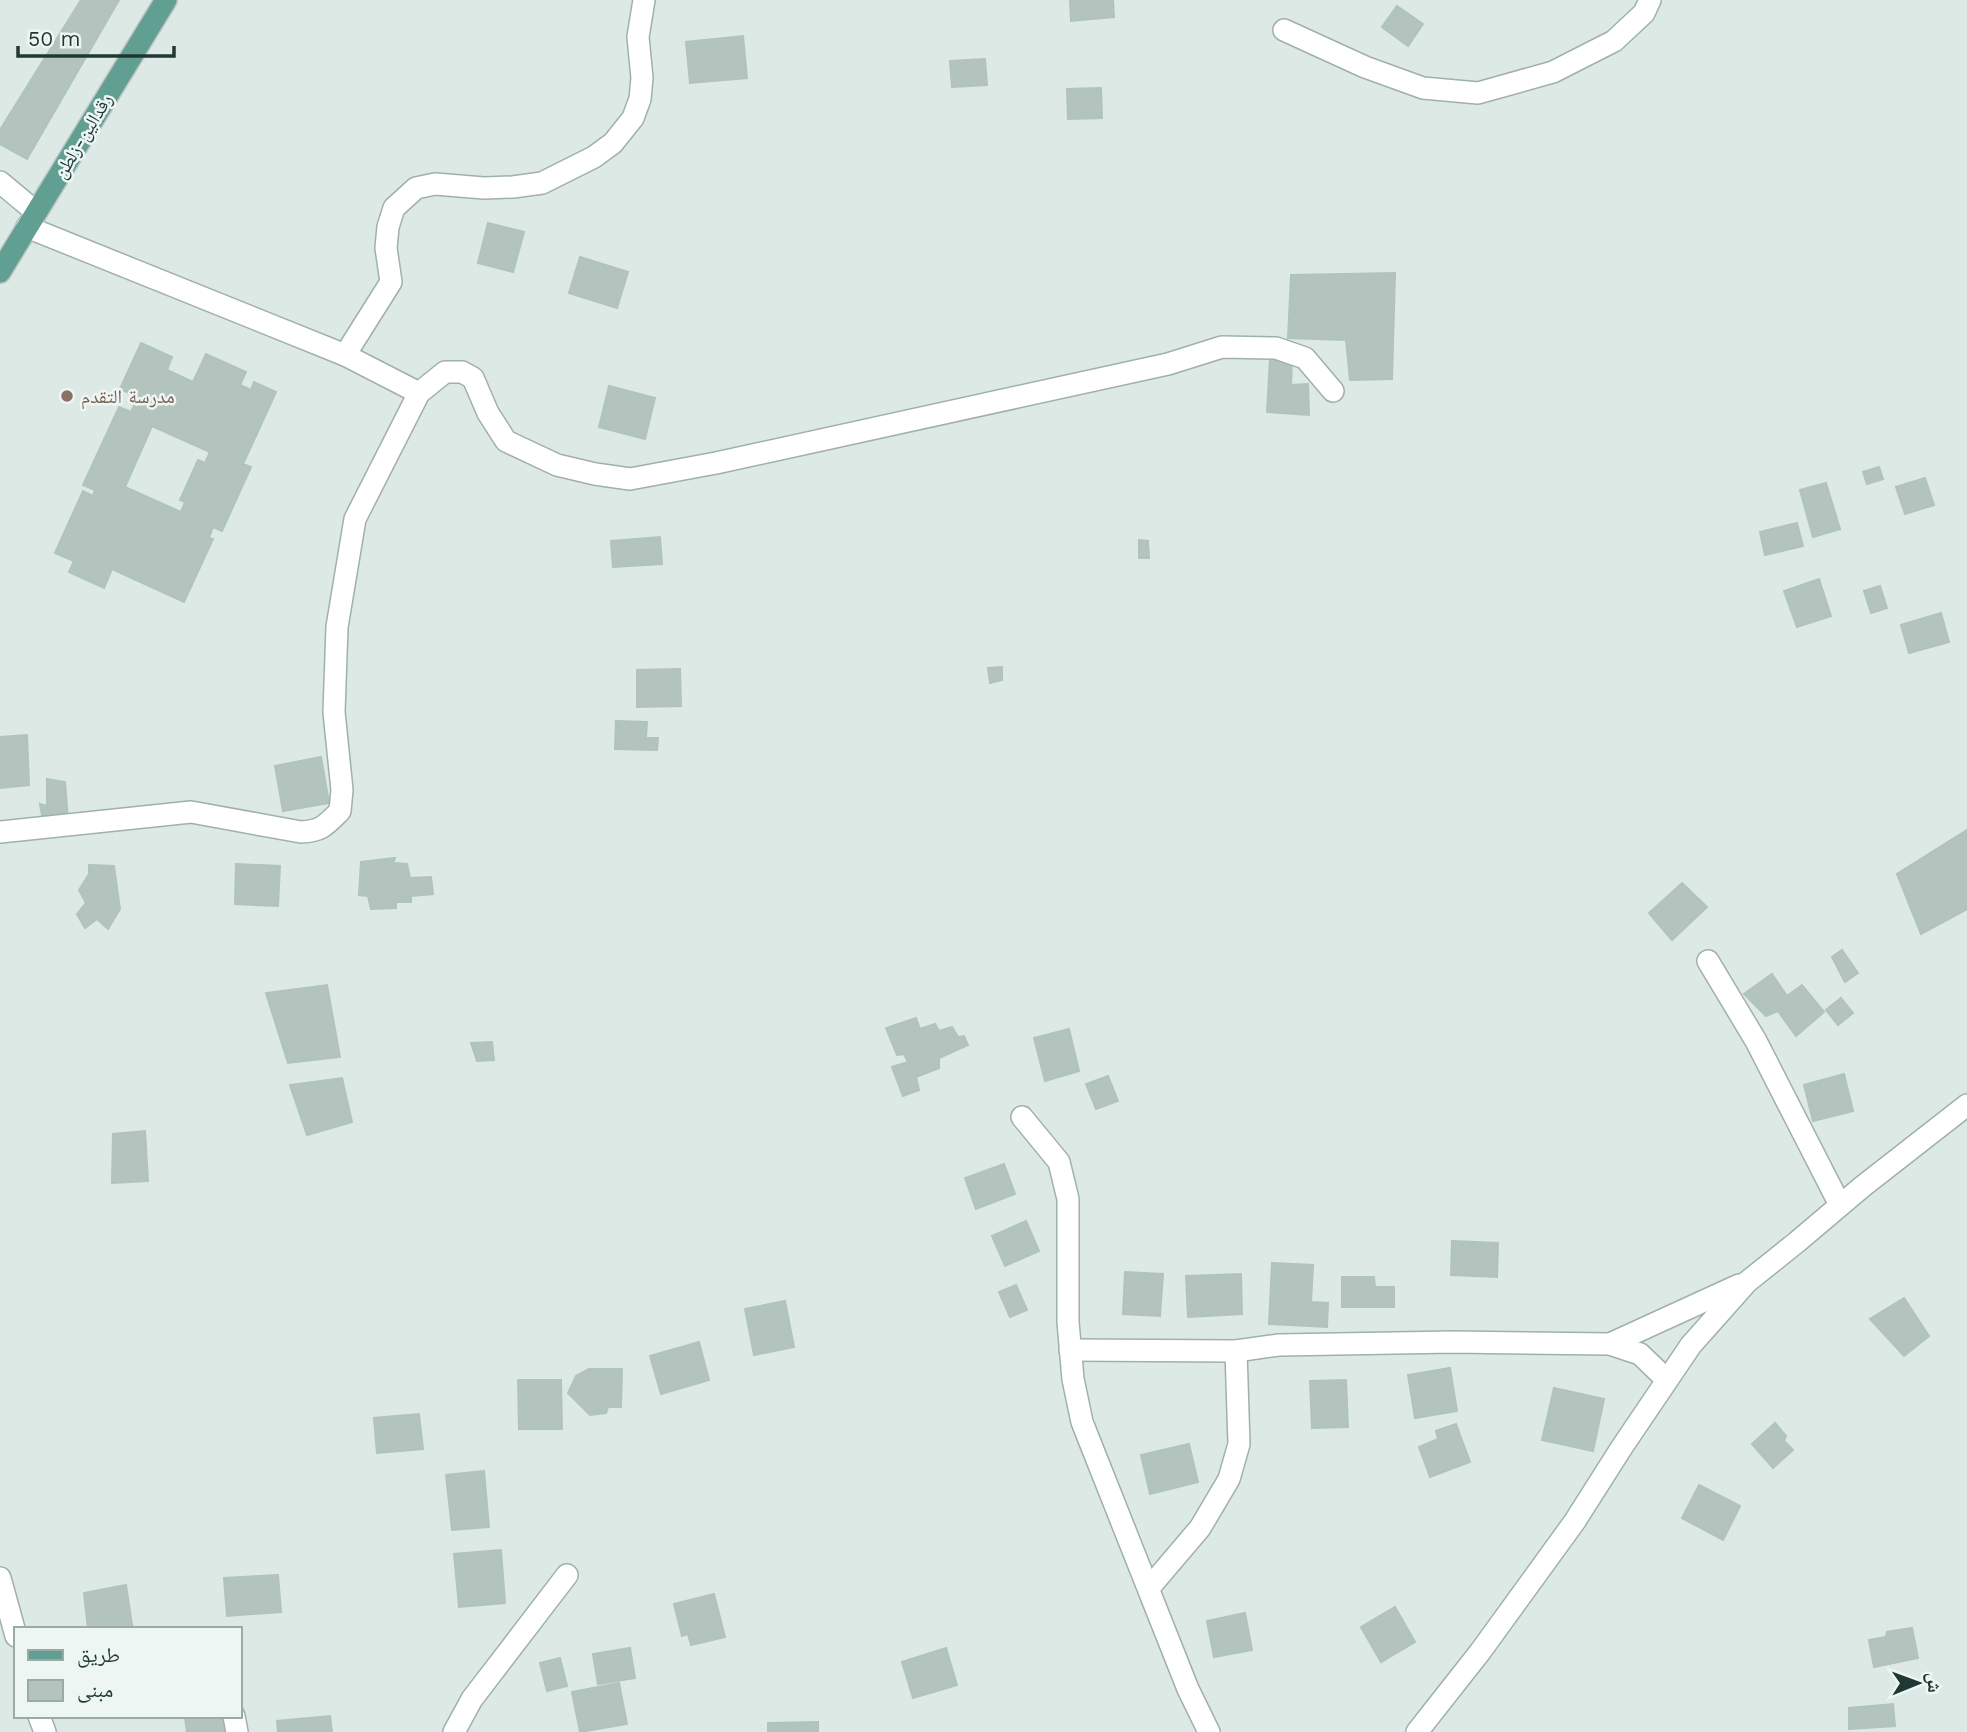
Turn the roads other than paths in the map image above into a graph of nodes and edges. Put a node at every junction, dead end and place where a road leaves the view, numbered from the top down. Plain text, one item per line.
1 (166, 0) edge
2 (644, 0) edge
3 (1650, 0) edge
4 (1284, 30) dead end
5 (0, 182) edge
6 (32, 219) junction
7 (0, 272) edge
8 (345, 355) junction
9 (1333, 391) dead end
10 (419, 393) junction
11 (0, 832) edge
12 (1708, 961) dead end
13 (1967, 1105) edge
14 (1022, 1117) dead end
15 (1840, 1205) junction
16 (1747, 1282) junction
17 (1610, 1344) junction
18 (1070, 1350) junction
19 (1236, 1350) junction
20 (1667, 1380) junction
21 (567, 1574) dead end
22 (0, 1578) edge
23 (1149, 1588) junction
24 (14, 1629) edge
25 (454, 1732) edge
26 (1209, 1732) edge
27 (1417, 1732) edge

1 - 6 main road, رقدالين-زلطن
2 - 8 street
3 - 4 street
5 - 6 street
6 - 7 main road, رقدالين-زلطن
6 - 8 street
8 - 10 street
9 - 10 street
10 - 11 street
12 - 15 street
13 - 15 street
14 - 18 street
15 - 16 street
16 - 17 street
16 - 20 street
17 - 19 street
17 - 20 street
18 - 19 street
18 - 23 street
19 - 23 street
20 - 27 street
21 - 25 street
22 - 24 street
23 - 26 street

